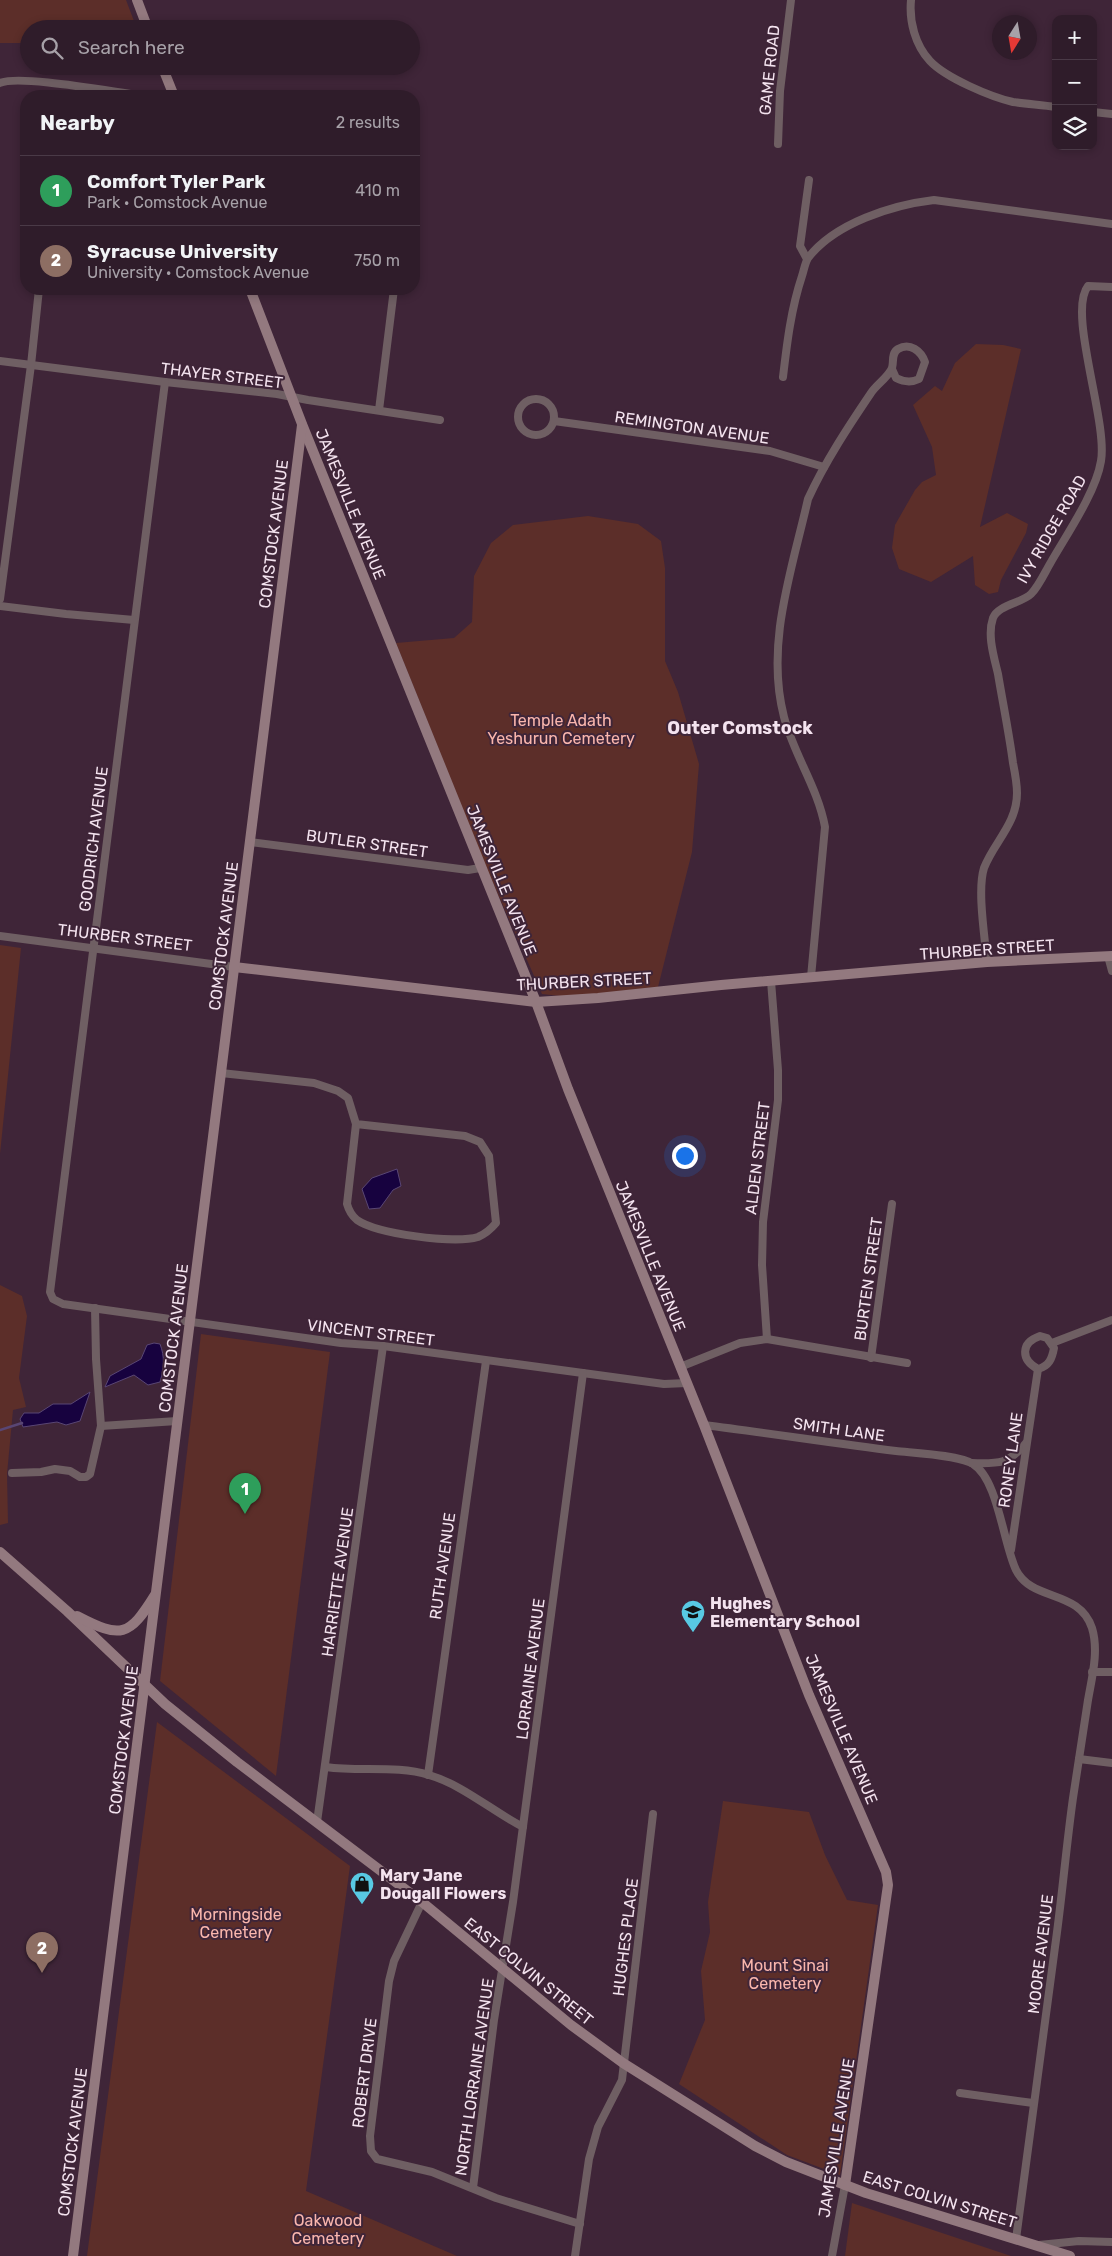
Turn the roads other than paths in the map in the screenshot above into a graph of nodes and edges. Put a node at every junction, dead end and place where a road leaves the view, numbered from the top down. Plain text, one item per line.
1 (137, 0) edge
2 (791, 0) edge
3 (911, 0) edge
4 (145, 20) edge
5 (166, 75) edge
6 (0, 83) edge
7 (101, 90) edge
8 (172, 90) edge
9 (1052, 107) edge
10 (1097, 112) edge
11 (1112, 114) edge
12 (778, 144) dead end
13 (809, 180) dead end
14 (1112, 224) edge
15 (807, 259) junction
16 (1112, 287) edge
17 (38, 295) edge
18 (252, 295) edge
19 (393, 295) edge
20 (0, 361) edge
21 (31, 365) junction
22 (892, 369) junction
23 (783, 377) dead end
24 (165, 382) junction
25 (292, 397) junction
26 (379, 410) junction
27 (440, 420) dead end
28 (554, 421) junction
29 (302, 424) junction
30 (824, 467) junction
31 (0, 598) edge
32 (0, 606) edge
33 (134, 620) junction
34 (250, 842) junction
35 (480, 868) junction
36 (0, 936) edge
37 (94, 948) junction
38 (1110, 956) edge
39 (987, 962) junction
40 (234, 967) junction
41 (1112, 971) edge
42 (811, 977) junction
43 (771, 981) junction
44 (536, 1002) junction
45 (221, 1073) junction
46 (356, 1124) junction
47 (892, 1204) dead end
48 (53, 1299) joint
49 (95, 1308) junction
50 (1112, 1320) edge
51 (190, 1321) junction
52 (767, 1339) junction
53 (1052, 1343) junction
54 (383, 1346) junction
55 (871, 1358) junction
56 (486, 1361) junction
57 (907, 1363) dead end
58 (680, 1367) junction
59 (1038, 1369) junction
60 (583, 1373) junction
61 (687, 1383) junction
62 (177, 1421) junction
63 (101, 1426) junction
64 (704, 1426) junction
65 (1026, 1443) junction
66 (970, 1462) junction
67 (12, 1473) dead end
68 (0, 1552) edge
69 (1011, 1554) junction
70 (156, 1592) junction
71 (67, 1610) junction
72 (1092, 1672) junction
73 (1112, 1672) edge
74 (145, 1684) junction
75 (1079, 1759) junction
76 (1112, 1763) edge
77 (326, 1767) junction
78 (428, 1775) junction
79 (654, 1814) dead end
80 (317, 1822) junction
81 (523, 1827) junction
82 (422, 1902) junction
83 (503, 1969) junction
84 (623, 2063) junction
85 (960, 2093) dead end
86 (1033, 2103) junction
87 (845, 2185) junction
88 (473, 2188) junction
89 (580, 2224) junction
90 (1016, 2239) junction
91 (1112, 2242) edge
92 (1036, 2245) junction
93 (73, 2256) edge
94 (575, 2256) edge
95 (832, 2256) edge
96 (1070, 2256) edge

1 - 4 street
2 - 12 street, GAME ROAD
3 - 9 street
5 - 8 street
6 - 7 street
10 - 11 street
13 - 15 street
14 - 15 street
15 - 23 street
16 - 39 street, IVY RIDGE ROAD
17 - 21 street
18 - 25 street, JAMESVILLE AVENUE
19 - 26 street
20 - 21 street, THAYER STREET
21 - 24 street, THAYER STREET
21 - 31 street
22 - 22 street
22 - 30 street
24 - 25 street, THAYER STREET
24 - 33 street, GOODRICH AVENUE
25 - 26 street, THAYER STREET
25 - 29 street, JAMESVILLE AVENUE
26 - 27 street, THAYER STREET
28 - 28 street
28 - 30 street, REMINGTON AVENUE
29 - 34 street, COMSTOCK AVENUE
29 - 35 street, JAMESVILLE AVENUE
30 - 42 street
32 - 33 street
33 - 37 street, GOODRICH AVENUE
34 - 35 street, BUTLER STREET
34 - 40 street, COMSTOCK AVENUE
35 - 44 street, JAMESVILLE AVENUE
36 - 37 street, THURBER STREET
37 - 40 street, THURBER STREET
37 - 48 street, GOODRICH AVENUE
38 - 39 street, THURBER STREET
38 - 41 street
39 - 42 street, THURBER STREET
40 - 44 street, THURBER STREET
40 - 45 street, COMSTOCK AVENUE
42 - 43 street, THURBER STREET
43 - 44 street, THURBER STREET
43 - 52 street, ALDEN STREET
44 - 58 street, JAMESVILLE AVENUE
45 - 46 street
45 - 51 street, COMSTOCK AVENUE
46 - 46 street
47 - 55 street, BURTEN STREET
48 - 49 street, VINCENT STREET
49 - 51 street, VINCENT STREET
49 - 63 street
50 - 53 street
51 - 54 street, VINCENT STREET
51 - 62 street, COMSTOCK AVENUE
52 - 55 street
52 - 58 street
53 - 59 street
53 - 59 street
54 - 56 street, VINCENT STREET
54 - 77 street, HARRIETTE AVENUE
55 - 57 street
56 - 60 street, VINCENT STREET
56 - 78 street, RUTH AVENUE
58 - 61 street, JAMESVILLE AVENUE
59 - 65 street, RONEY LANE
60 - 61 street, VINCENT STREET
60 - 81 street, LORRAINE AVENUE
61 - 64 street, JAMESVILLE AVENUE
62 - 63 street
62 - 70 street, COMSTOCK AVENUE
63 - 67 street
64 - 66 street, SMITH LANE
64 - 87 street, JAMESVILLE AVENUE
65 - 66 street, SMITH LANE
65 - 69 street, RONEY LANE
66 - 69 street
68 - 71 street, EAST COLVIN STREET
69 - 72 street
70 - 71 street
70 - 74 street, COMSTOCK AVENUE
71 - 74 street, EAST COLVIN STREET
72 - 73 street
72 - 75 street, MOORE AVENUE
74 - 80 street, EAST COLVIN STREET
74 - 93 street, COMSTOCK AVENUE
75 - 76 street
75 - 86 street, MOORE AVENUE
77 - 78 street
77 - 80 street, HARRIETTE AVENUE
78 - 81 street
79 - 84 street, HUGHES PLACE
80 - 82 street, EAST COLVIN STREET
81 - 83 street, LORRAINE AVENUE
82 - 83 street, EAST COLVIN STREET
82 - 88 street, ROBERT DRIVE
83 - 84 street, EAST COLVIN STREET
83 - 88 street, NORTH LORRAINE AVENUE
84 - 87 street, EAST COLVIN STREET
84 - 89 street, HUGHES PLACE
85 - 86 street
86 - 90 street, MOORE AVENUE
87 - 90 street, EAST COLVIN STREET
87 - 95 street, JAMESVILLE AVENUE
88 - 89 street, ROBERT DRIVE
89 - 94 street, HUGHES PLACE
90 - 92 street, EAST COLVIN STREET
91 - 92 street, EAST COLVIN STREET
92 - 96 street, EAST COLVIN STREET

